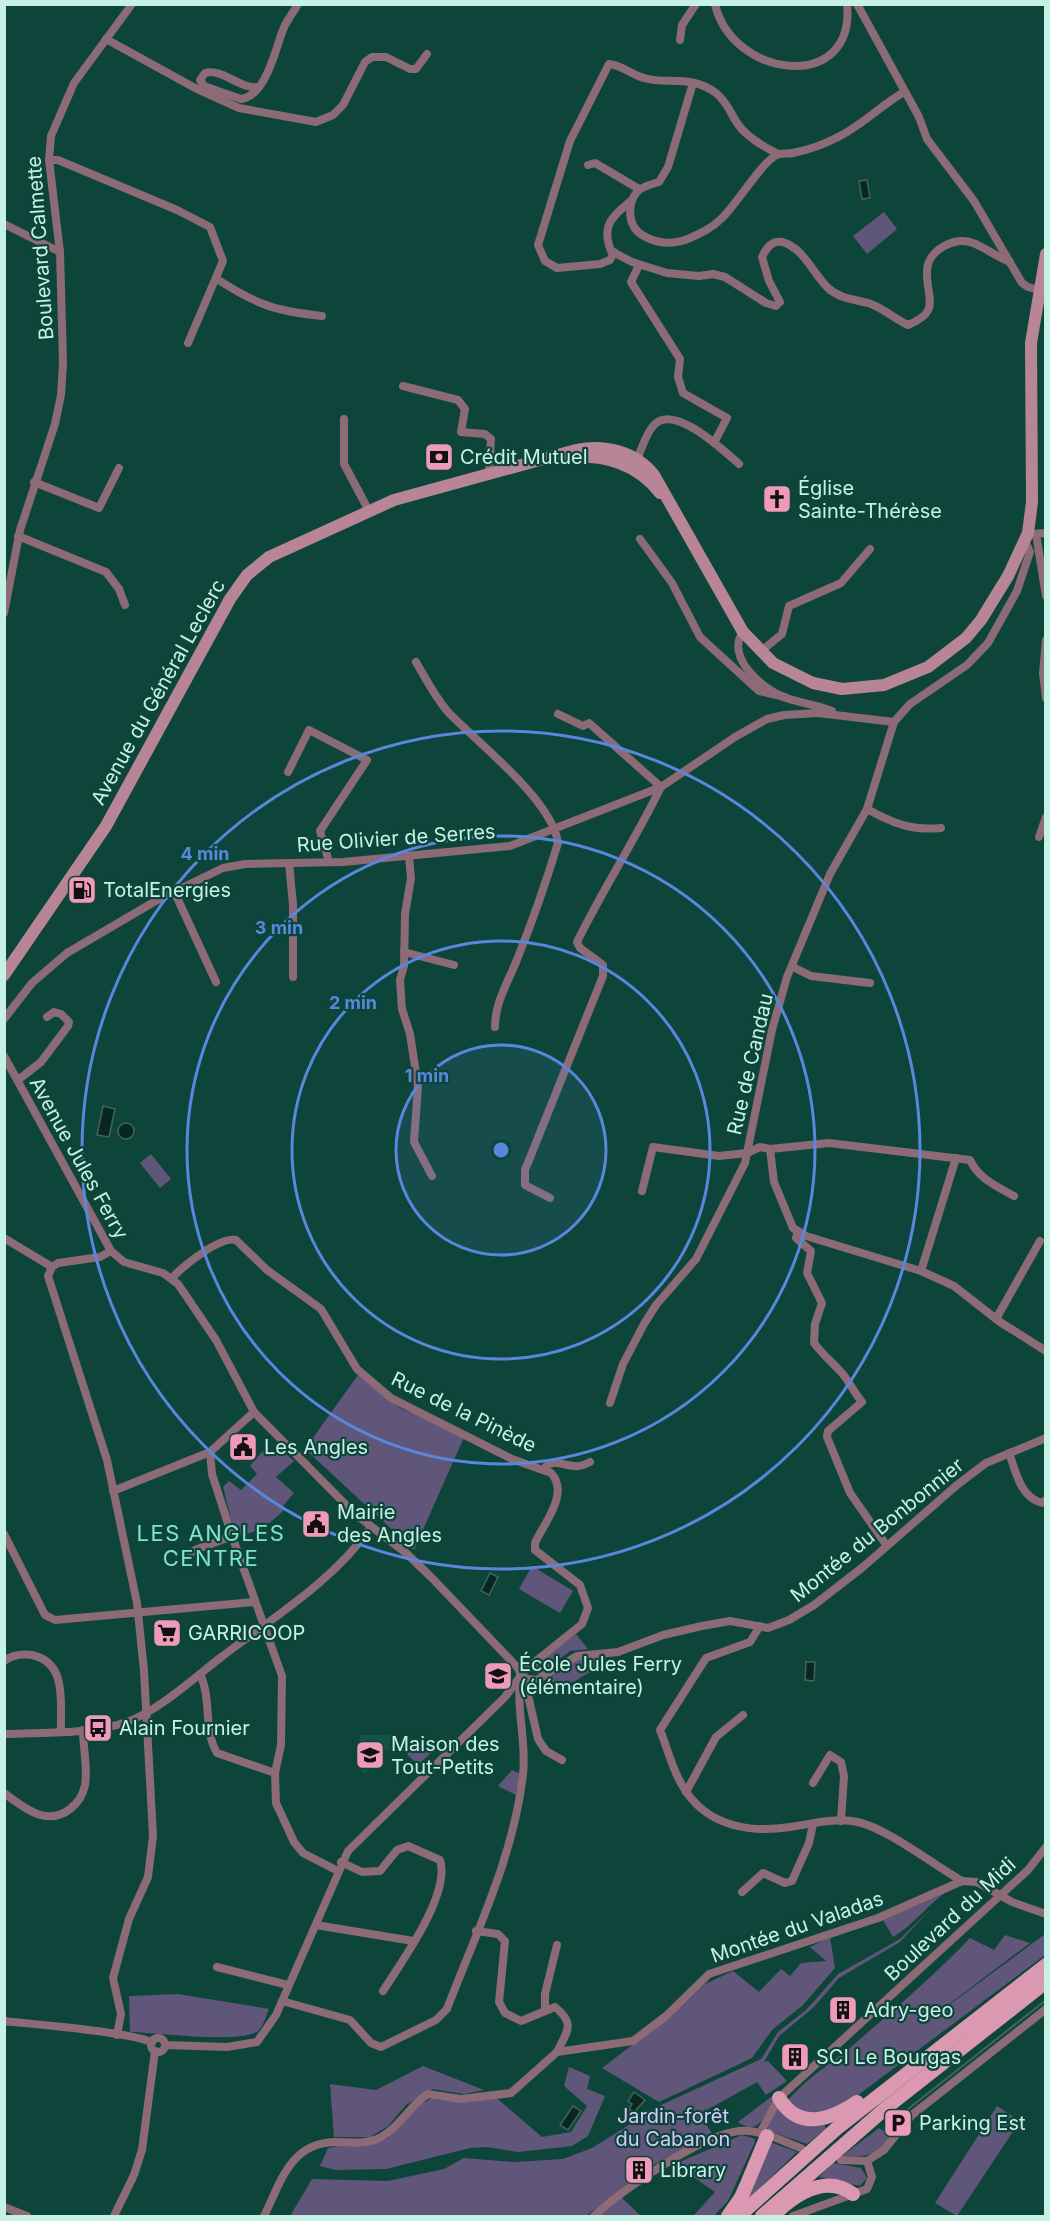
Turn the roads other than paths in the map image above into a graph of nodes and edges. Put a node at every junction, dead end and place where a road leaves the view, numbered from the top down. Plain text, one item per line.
1 (132, 4) edge
2 (298, 4) edge
3 (696, 4) edge
4 (715, 4) edge
5 (847, 4) edge
6 (857, 4) edge
7 (106, 39) junction
8 (680, 40) dead end
9 (427, 54) dead end
10 (693, 83) junction
11 (257, 87) junction
12 (904, 92) junction
13 (778, 154) junction
14 (49, 160) junction
15 (588, 165) dead end
16 (639, 189) junction
17 (631, 201) junction
18 (4, 224) edge
19 (60, 252) junction
20 (614, 252) junction
21 (1046, 254) edge
22 (1010, 262) junction
23 (639, 265) junction
24 (217, 279) junction
25 (1039, 290) junction
26 (322, 316) dead end
27 (188, 343) dead end
28 (403, 386) dead end
29 (344, 419) dead end
30 (714, 443) junction
31 (635, 464) junction
32 (739, 464) dead end
33 (119, 468) dead end
34 (489, 473) junction
35 (34, 482) junction
36 (369, 511) junction
37 (1034, 535) edge
38 (18, 536) junction
39 (640, 539) dead end
40 (870, 549) dead end
41 (1046, 596) edge
42 (125, 605) dead end
43 (4, 613) edge
44 (743, 632) junction
45 (1046, 640) edge
46 (760, 652) junction
47 (1045, 659) edge
48 (416, 662) dead end
49 (785, 698) junction
50 (1046, 698) edge
51 (558, 714) dead end
52 (846, 717) junction
53 (894, 722) junction
54 (288, 772) dead end
55 (661, 787) junction
56 (867, 809) junction
57 (1046, 817) edge
58 (940, 828) dead end
59 (556, 830) junction
60 (1039, 837) dead end
61 (409, 856) junction
62 (329, 862) junction
63 (289, 863) junction
64 (174, 891) junction
65 (404, 952) junction
66 (454, 965) dead end
67 (793, 967) junction
68 (4, 975) edge
69 (293, 977) dead end
70 (216, 982) dead end
71 (870, 983) dead end
72 (47, 1017) dead end
73 (4, 1019) edge
74 (495, 1027) dead end
75 (4, 1056) edge
76 (18, 1080) junction
77 (770, 1149) junction
78 (747, 1153) junction
79 (956, 1158) junction
80 (432, 1176) dead end
81 (642, 1191) dead end
82 (1014, 1196) dead end
83 (550, 1198) dead end
84 (798, 1231) junction
85 (4, 1238) edge
86 (1040, 1241) dead end
87 (111, 1251) junction
88 (52, 1267) junction
89 (921, 1271) junction
90 (172, 1278) junction
91 (996, 1319) junction
92 (1046, 1351) edge
93 (610, 1403) dead end
94 (254, 1412) junction
95 (1046, 1438) edge
96 (210, 1452) junction
97 (1010, 1453) junction
98 (590, 1462) dead end
99 (543, 1469) junction
100 (113, 1491) junction
101 (1046, 1500) edge
102 (370, 1527) junction
103 (4, 1534) edge
104 (232, 1536) junction
105 (887, 1546) junction
106 (187, 1556) dead end
107 (254, 1602) junction
108 (138, 1613) junction
109 (264, 1624) junction
110 (760, 1626) junction
111 (4, 1661) edge
112 (200, 1674) junction
113 (520, 1678) junction
114 (146, 1712) junction
115 (743, 1715) dead end
116 (82, 1730) junction
117 (60, 1731) junction
118 (4, 1734) edge
119 (562, 1760) dead end
120 (274, 1773) junction
121 (813, 1783) dead end
122 (687, 1792) junction
123 (4, 1793) edge
124 (842, 1821) junction
125 (813, 1824) junction
126 (1046, 1848) edge
127 (339, 1867) junction
128 (962, 1881) junction
129 (742, 1892) dead end
130 (1001, 1894) junction
131 (1046, 1914) edge
132 (316, 1925) junction
133 (477, 1932) junction
134 (413, 1941) junction
135 (557, 1944) dead end
136 (1046, 1965) edge
137 (217, 1967) dead end
138 (1046, 1982) edge
139 (288, 1985) junction
140 (383, 1991) dead end
141 (282, 2001) junction
142 (1046, 2009) edge
143 (545, 2010) junction
144 (4, 2021) edge
145 (117, 2035) junction
146 (153, 2047) junction
147 (556, 2052) junction
148 (879, 2094) junction
149 (779, 2098) junction
150 (763, 2135) junction
151 (801, 2148) dead end
152 (841, 2160) dead end
153 (867, 2161) junction
154 (853, 2194) junction
155 (4, 2207) edge
156 (264, 2216) edge
157 (27, 2217) edge
158 (114, 2217) edge
159 (594, 2217) edge
160 (728, 2217) edge
161 (739, 2217) edge
162 (762, 2217) edge
163 (772, 2217) edge
164 (793, 2217) edge

1 - 7 street, Boulevard Calmette
2 - 11 street
3 - 8 street
4 - 5 street
6 - 12 street
7 - 9 street
7 - 14 street, Boulevard Calmette
10 - 13 street
10 - 16 street
10 - 20 street
11 - 11 street
12 - 13 street
12 - 22 street
13 - 17 street
14 - 19 street, Boulevard Calmette
14 - 24 street
15 - 16 street
16 - 17 street
17 - 20 street
18 - 19 street
19 - 35 street, Boulevard Calmette
20 - 23 street
21 - 25 main road
22 - 23 street
22 - 25 street
23 - 30 street
24 - 26 street
24 - 27 street
25 - 37 main road
28 - 34 street
29 - 36 street
30 - 31 street
30 - 32 street
31 - 34 main road, Avenue du Général Leclerc
31 - 44 main road
33 - 35 street
34 - 36 main road, Avenue du Général Leclerc
35 - 38 street, Boulevard Calmette
36 - 68 main road, Avenue du Général Leclerc
37 - 41 street
37 - 46 main road
37 - 53 street
38 - 42 street
38 - 43 street, Boulevard Calmette
39 - 49 street
40 - 46 street
44 - 46 main road
44 - 49 street
45 - 47 street
47 - 50 street
48 - 59 street
49 - 52 street
51 - 55 street
52 - 53 street, Rue Olivier de Serres
52 - 55 street, Rue Olivier de Serres
53 - 56 street, Rue de Candau
54 - 62 street
55 - 59 street, Rue Olivier de Serres
55 - 83 street
56 - 58 street
56 - 67 street, Rue de Candau
57 - 60 street
59 - 61 street, Rue Olivier de Serres
59 - 74 street
61 - 62 street, Rue Olivier de Serres
61 - 65 street
62 - 63 street, Rue Olivier de Serres
63 - 64 street, Rue Olivier de Serres
63 - 69 street
64 - 70 street
64 - 73 street, Rue Olivier de Serres
65 - 66 street
65 - 80 street
67 - 71 street
67 - 78 street, Rue de Candau
72 - 76 street
75 - 76 street, Avenue Jules Ferry
76 - 87 street, Avenue Jules Ferry
77 - 78 street, Rue de Candau
77 - 79 street
77 - 84 street, Rue de Candau
78 - 81 street
78 - 93 street
79 - 82 street
79 - 89 street
84 - 89 street
84 - 105 street, Rue de Candau
85 - 88 street
86 - 91 street
87 - 88 street
87 - 90 street, Avenue Jules Ferry
88 - 100 street
89 - 91 street
90 - 94 street
90 - 99 street, Rue de la Pinède
91 - 92 street
94 - 96 street
94 - 102 street
95 - 97 street, Montée du Bonbonnier
96 - 100 street
96 - 104 street
97 - 101 street
97 - 105 street, Montée du Bonbonnier
98 - 99 street
99 - 113 street, Rue de la Pinède
100 - 108 street
102 - 109 street
102 - 113 street
103 - 108 street
104 - 106 street
104 - 107 street
105 - 110 street, Montée du Bonbonnier
107 - 108 street
107 - 109 street
108 - 114 street
109 - 112 street
109 - 120 street
110 - 113 street, Montée du Bonbonnier
110 - 122 street
111 - 117 street
112 - 114 street
112 - 120 street
113 - 119 street
113 - 127 street
113 - 133 street
114 - 116 street
114 - 145 street
115 - 122 street
116 - 117 street
116 - 123 street
117 - 118 street
120 - 127 street
121 - 124 street
122 - 125 street
124 - 125 street
124 - 128 street
125 - 129 street
126 - 130 street, Boulevard du Midi
127 - 132 street
127 - 134 street
128 - 130 street
128 - 147 street, Montée du Valadas
130 - 131 street
130 - 149 street, Boulevard du Midi
132 - 134 street
132 - 139 street
133 - 141 street
133 - 143 street
134 - 140 street
135 - 143 street
136 - 148 main road
137 - 139 street
138 - 162 main road
139 - 141 street
141 - 146 street
142 - 153 street
143 - 147 street
144 - 145 street
145 - 146 street
146 - 158 street
147 - 156 street
148 - 149 main road
148 - 161 main road
149 - 150 street, Boulevard du Midi
150 - 151 street
150 - 159 street
150 - 160 main road
152 - 153 street
153 - 154 street
154 - 163 main road
154 - 164 street
155 - 157 street

